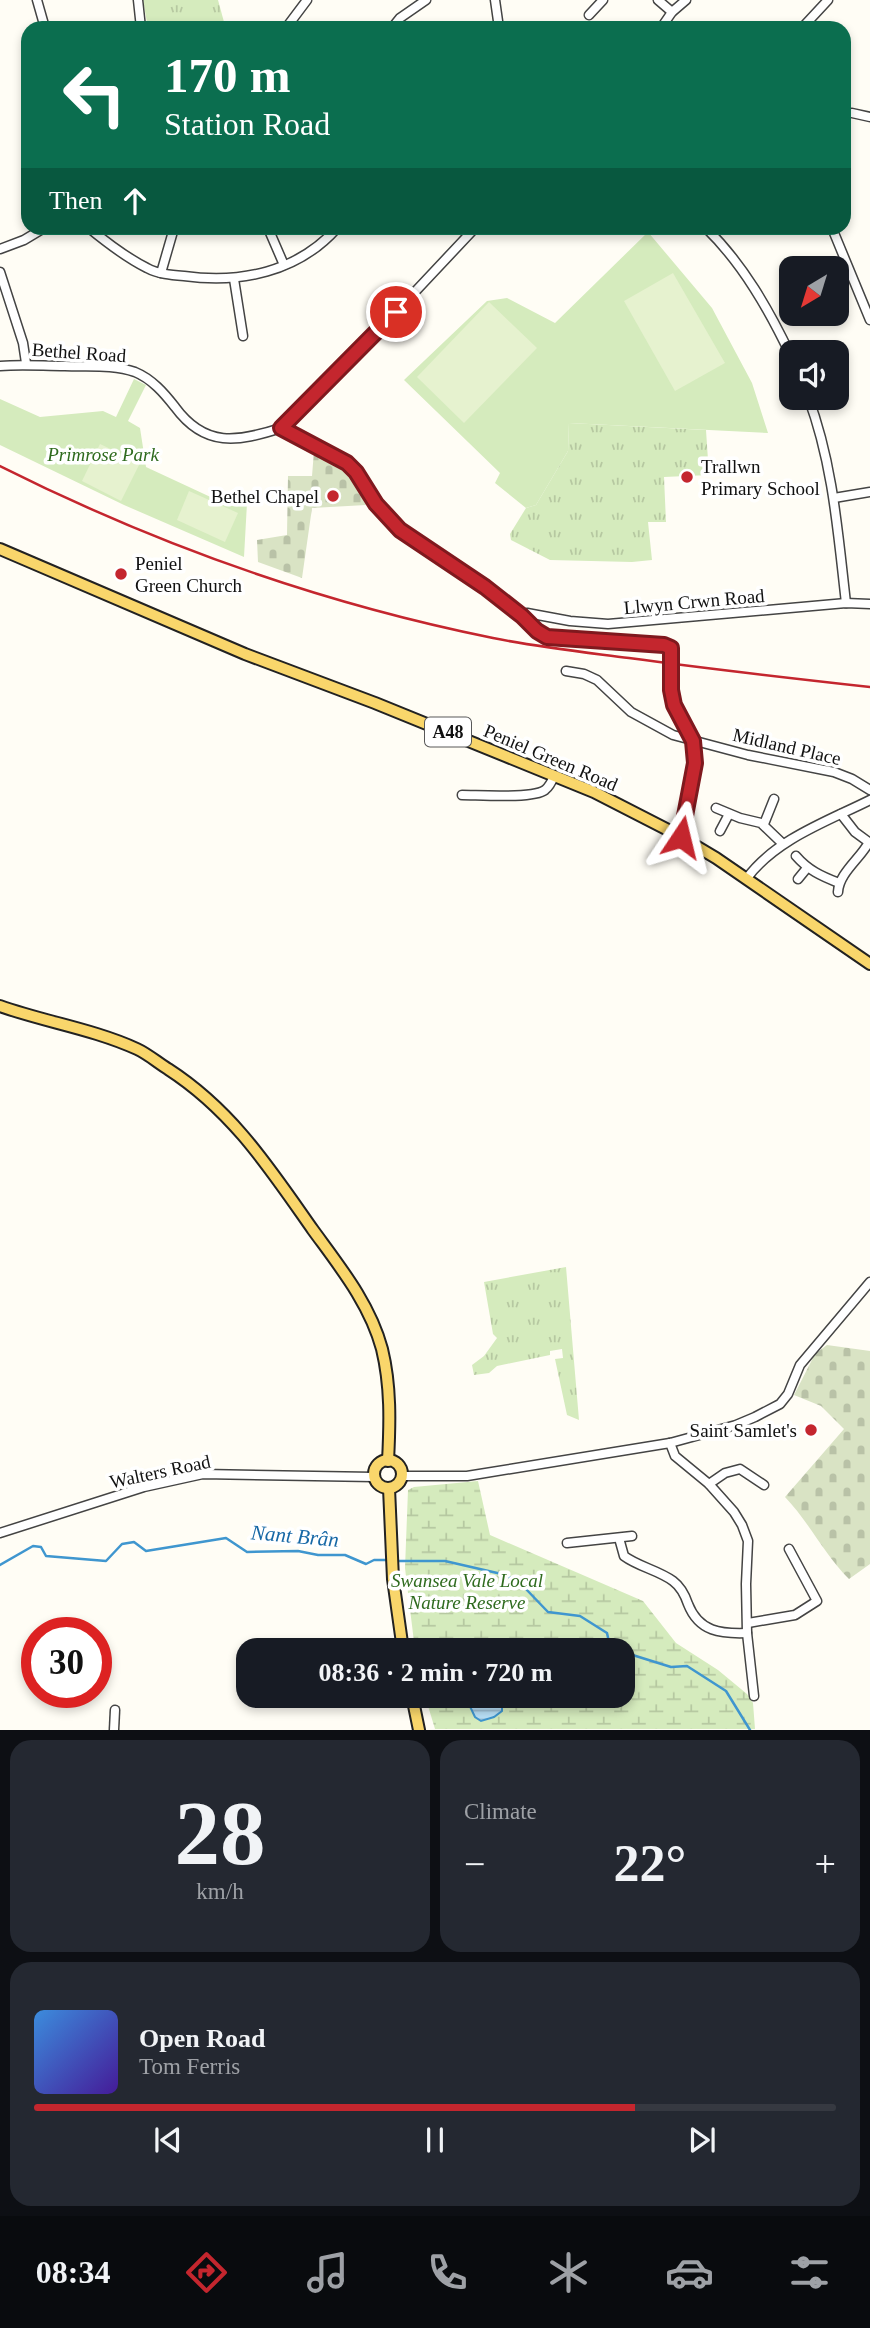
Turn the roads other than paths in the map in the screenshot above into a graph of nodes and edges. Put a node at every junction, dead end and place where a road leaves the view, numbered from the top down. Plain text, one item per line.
1 (37, 0) edge
2 (138, 0) edge
3 (307, 0) edge
4 (426, 0) edge
5 (495, 0) edge
6 (603, 0) edge
7 (658, 0) edge
8 (686, 0) edge
9 (828, 0) edge
10 (672, 12) junction
11 (589, 15) dead end
12 (43, 21) edge
13 (140, 21) edge
14 (291, 21) edge
15 (398, 21) edge
16 (498, 21) edge
17 (666, 21) edge
18 (808, 21) edge
19 (852, 113) dead end
20 (870, 117) edge
21 (32, 235) edge
22 (99, 235) edge
23 (172, 235) edge
24 (271, 235) edge
25 (329, 235) edge
26 (468, 235) edge
27 (712, 235) edge
28 (835, 235) edge
29 (0, 250) edge
30 (285, 265) junction
31 (0, 272) edge
32 (161, 273) junction
33 (234, 279) junction
34 (868, 307) edge
35 (870, 320) edge
36 (243, 336) dead end
37 (784, 340) edge
38 (26, 363) junction
39 (0, 366) edge
40 (813, 410) edge
41 (281, 428) junction
42 (870, 492) edge
43 (834, 498) junction
44 (0, 549) edge
45 (846, 603) junction
46 (870, 604) edge
47 (522, 616) junction
48 (608, 624) junction
49 (608, 641) junction
50 (566, 671) dead end
51 (693, 741) junction
52 (554, 776) junction
53 (870, 790) edge
54 (462, 795) dead end
55 (774, 799) dead end
56 (870, 800) edge
57 (716, 808) dead end
58 (729, 814) junction
59 (841, 814) junction
60 (764, 824) junction
61 (720, 831) dead end
62 (681, 837) junction
63 (870, 842) edge
64 (783, 844) junction
65 (796, 856) dead end
66 (807, 868) junction
67 (747, 878) junction
68 (798, 879) dead end
69 (870, 964) edge
70 (0, 1006) edge
71 (870, 1282) edge
72 (670, 1443) junction
73 (388, 1461) junction
74 (401, 1476) junction
75 (374, 1477) junction
76 (709, 1484) junction
77 (764, 1485) dead end
78 (389, 1488) junction
79 (0, 1532) edge
80 (632, 1536) dead end
81 (619, 1538) junction
82 (567, 1543) dead end
83 (789, 1549) dead end
84 (794, 1559) junction
85 (785, 1564) dead end
86 (748, 1623) junction
87 (747, 1633) junction
88 (401, 1638) edge
89 (754, 1696) dead end
90 (414, 1708) edge
91 (115, 1710) dead end
92 (114, 1730) edge
93 (419, 1730) edge

1 - 12 street
2 - 13 street
3 - 14 street
4 - 15 street
5 - 16 street
6 - 11 street
7 - 10 street
8 - 10 street
9 - 18 street
10 - 17 street
19 - 20 street
21 - 29 street
22 - 32 street
23 - 32 street
24 - 30 street
25 - 30 street
26 - 41 street
27 - 37 street
28 - 34 street
30 - 33 street
31 - 38 street
32 - 33 street
33 - 36 street
34 - 35 street
38 - 39 street, Bethel Road
38 - 41 street, Bethel Road
40 - 43 street
41 - 47 street
42 - 43 street
43 - 45 street
44 - 52 main road, Peniel Green Road / A48
45 - 46 street, Llwyn Crwn Road
45 - 48 street, Llwyn Crwn Road
47 - 48 street, Llwyn Crwn Road
47 - 49 street
48 - 49 street
49 - 51 street
50 - 51 street, Midland Place
51 - 53 street, Midland Place
51 - 62 street
52 - 54 street
52 - 62 main road, Peniel Green Road / A48
55 - 60 street
56 - 59 street
57 - 58 street
58 - 60 street
58 - 61 street
59 - 63 street
59 - 64 street
60 - 64 street
62 - 67 main road, Peniel Green Road / A48
63 - 66 street
64 - 67 street
65 - 66 street
66 - 68 street
67 - 69 main road, Peniel Green Road / A48
70 - 73 main road
71 - 72 street
72 - 74 street
72 - 76 street
73 - 74 main road
73 - 75 main road
74 - 78 main road
75 - 78 main road
75 - 79 street, Walters Road
76 - 77 street
76 - 86 street
78 - 88 main road
80 - 81 street
81 - 82 street
81 - 87 street
83 - 84 street
84 - 85 street
84 - 86 street
86 - 87 street
87 - 89 street
90 - 93 main road
91 - 92 street

